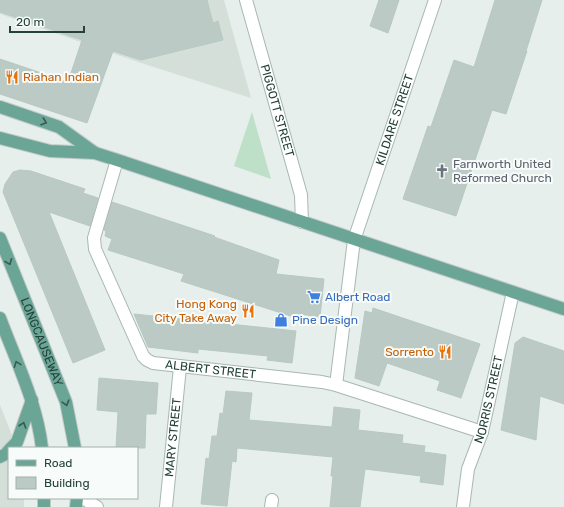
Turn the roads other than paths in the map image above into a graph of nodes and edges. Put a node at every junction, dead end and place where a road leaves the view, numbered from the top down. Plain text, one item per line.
1 (246, 0) edge
2 (435, 0) edge
3 (2, 110) edge
4 (0, 138) edge
5 (94, 153) junction
6 (118, 160) junction
7 (302, 222) junction
8 (0, 238) edge
9 (354, 240) junction
10 (513, 292) junction
11 (564, 309) edge
12 (0, 318) edge
13 (180, 367) junction
14 (336, 385) junction
15 (32, 400) junction
16 (482, 432) junction
17 (12, 447) edge
18 (42, 447) edge
19 (75, 447) edge
20 (8, 451) edge
21 (0, 457) edge
22 (85, 499) edge
23 (97, 507) edge
24 (166, 507) edge
25 (463, 507) edge

1 - 7 street, PIGGOTT STREET
2 - 9 street, KILDARE STREET
3 -> 5 main road
4 - 5 main road
5 - 6 main road
6 - 7 main road
6 - 13 street, ALBERT STREET
7 - 9 main road
8 -> 19 main road, LONGCAUSEWAY
9 - 10 main road
9 - 14 street, KILDARE STREET
10 - 11 main road
10 - 16 street, NORRIS STREET
15 -> 12 main road
13 - 14 street, ALBERT STREET
13 - 24 street, MARY STREET
14 - 16 street, ALBERT STREET
17 -> 15 main road
15 - 18 main road
16 - 25 street, NORRIS STREET
20 - 21 main road
22 - 23 street

